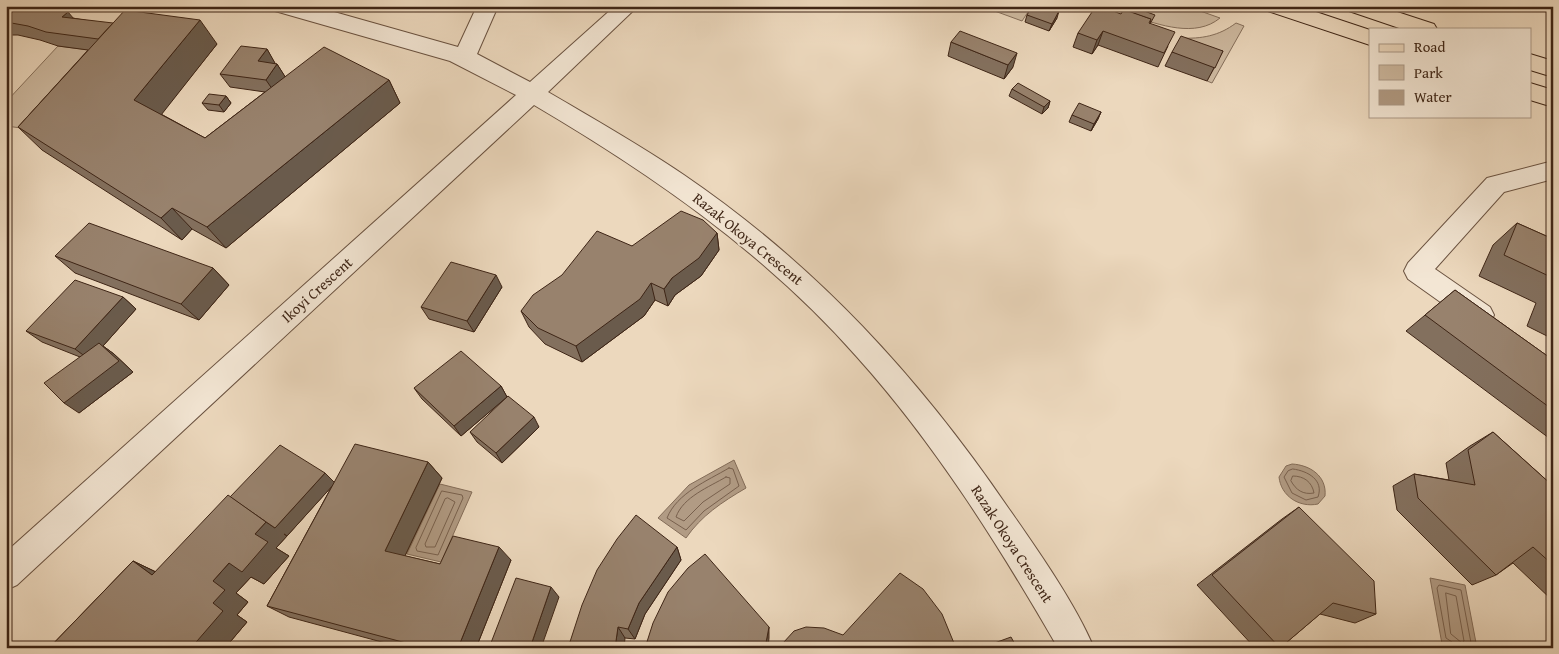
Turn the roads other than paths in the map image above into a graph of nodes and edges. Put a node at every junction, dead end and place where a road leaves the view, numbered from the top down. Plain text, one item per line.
1 (282, 6) edge
2 (488, 6) edge
3 (628, 6) edge
4 (1275, 6) edge
5 (1356, 6) edge
6 (1423, 28) edge
7 (1369, 38) edge
8 (464, 58) junction
9 (1532, 63) edge
10 (1553, 69) edge
11 (1532, 92) edge
12 (532, 94) junction
13 (1553, 99) edge
14 (1553, 170) edge
15 (1499, 328) edge
16 (6, 574) edge
17 (1077, 648) edge

1 - 8 street, Razak Okoya Crescent
2 - 8 street
3 - 12 street, Ikoyi Crescent
4 - 7 main road
5 - 6 main road
8 - 12 street, Razak Okoya Crescent
9 - 10 main road
11 - 13 main road
12 - 16 street, Ikoyi Crescent
12 - 17 street, Razak Okoya Crescent
14 - 15 street

